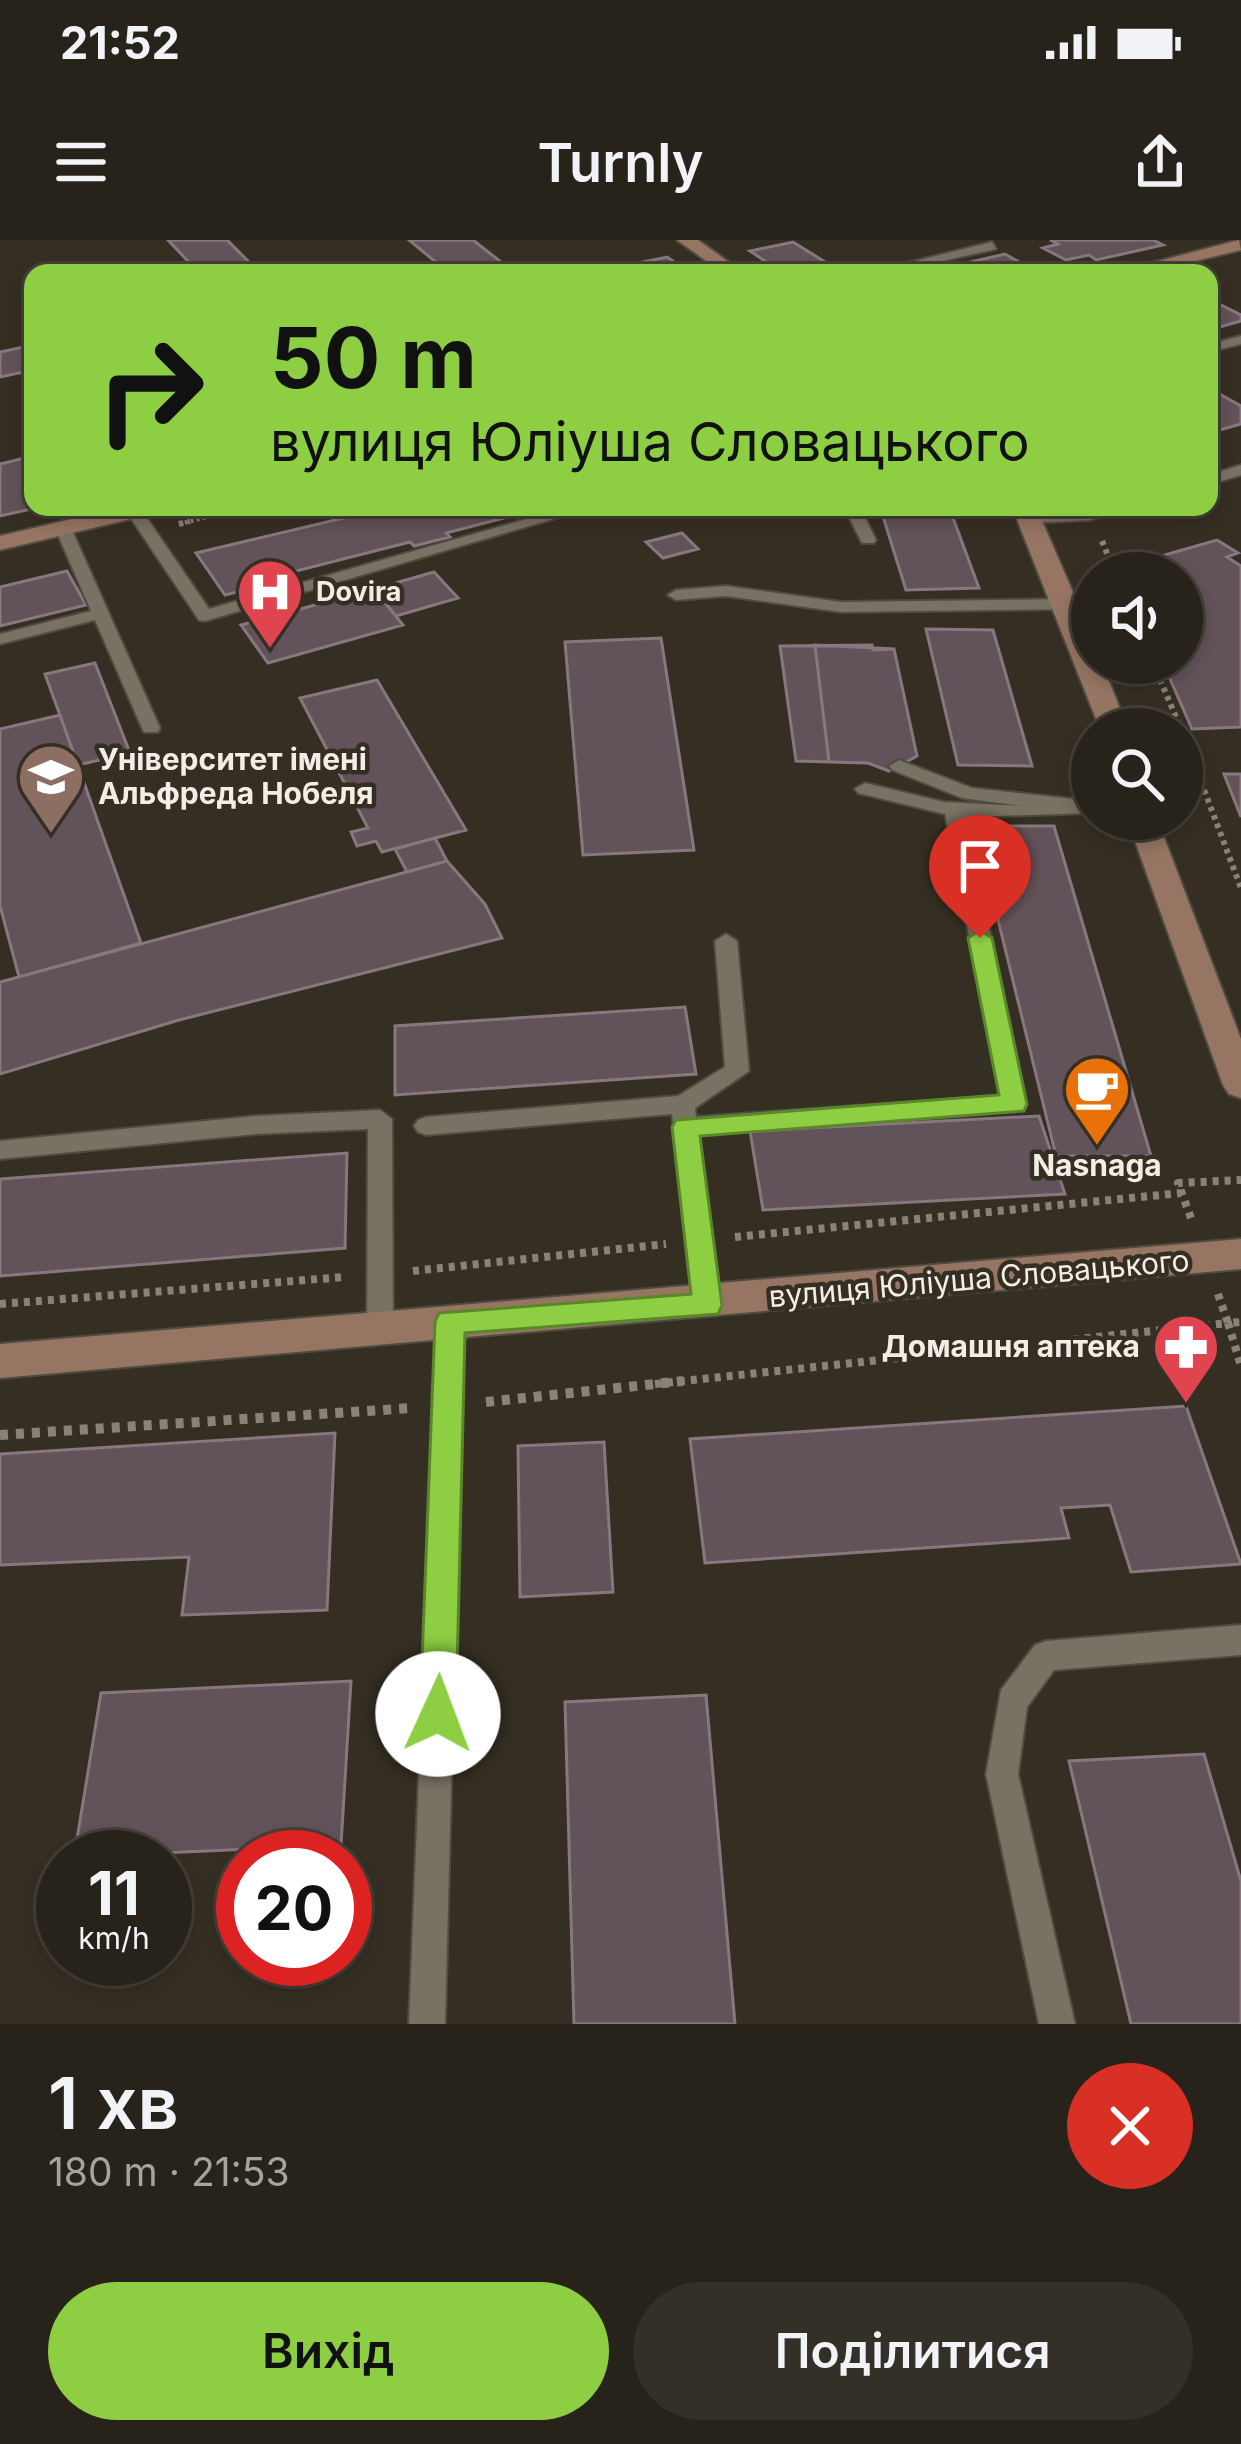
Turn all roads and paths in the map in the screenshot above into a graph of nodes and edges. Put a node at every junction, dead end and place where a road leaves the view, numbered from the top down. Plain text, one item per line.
1 (686, 240) edge
2 (1241, 245) edge
3 (992, 246) dead end
4 (722, 264) edge
5 (913, 264) edge
6 (1161, 264) edge
7 (114, 516) edge
8 (147, 516) edge
9 (555, 516) edge
10 (856, 516) edge
11 (1029, 516) edge
12 (63, 528) junction
13 (868, 539) dead end
14 (0, 543) edge
15 (676, 595) dead end
16 (1067, 604) junction
17 (103, 613) junction
18 (0, 639) edge
19 (1106, 708) edge
20 (151, 728) dead end
21 (899, 766) dead end
22 (1203, 786) edge
23 (865, 789) dead end
24 (1069, 807) joint
25 (955, 814) junction
26 (1150, 840) edge
27 (1241, 888) edge
28 (726, 941) dead end
29 (1241, 1085) edge
30 (684, 1116) junction
31 (426, 1126) dead end
32 (0, 1150) edge
33 (1241, 1180) edge
34 (701, 1240) junction
35 (1241, 1254) edge
36 (382, 1274) junction
37 (0, 1304) edge
38 (707, 1305) junction
39 (450, 1322) junction
40 (380, 1328) junction
41 (0, 1361) edge
42 (1241, 1366) edge
43 (448, 1406) junction
44 (0, 1435) edge
45 (1241, 1640) edge
46 (427, 2024) edge
47 (1057, 2024) edge

1 - 4 main road
2 - 6 main road
3 - 5 lane
7 - 12 main road
8 - 9 lane
10 - 13 lane
11 - 16 main road
12 - 14 main road
12 - 17 lane
15 - 16 lane
16 - 19 main road
17 - 18 lane
17 - 20 lane
21 - 24 lane
22 - 27 path
23 - 25 lane
24 - 25 lane
25 - 30 lane
26 - 29 main road
28 - 30 lane
30 - 31 lane
30 - 34 lane
32 - 36 lane
33 - 34 path
34 - 36 path
34 - 38 lane
35 - 38 main road, вулиця Юліуша Словацького
36 - 37 path
36 - 40 lane
38 - 39 main road, вулиця Юліуша Словацького
39 - 40 main road, вулиця Юліуша Словацького
39 - 43 lane
40 - 41 main road, вулиця Юліуша Словацького
42 - 43 path
43 - 44 path
43 - 46 lane
45 - 47 lane

